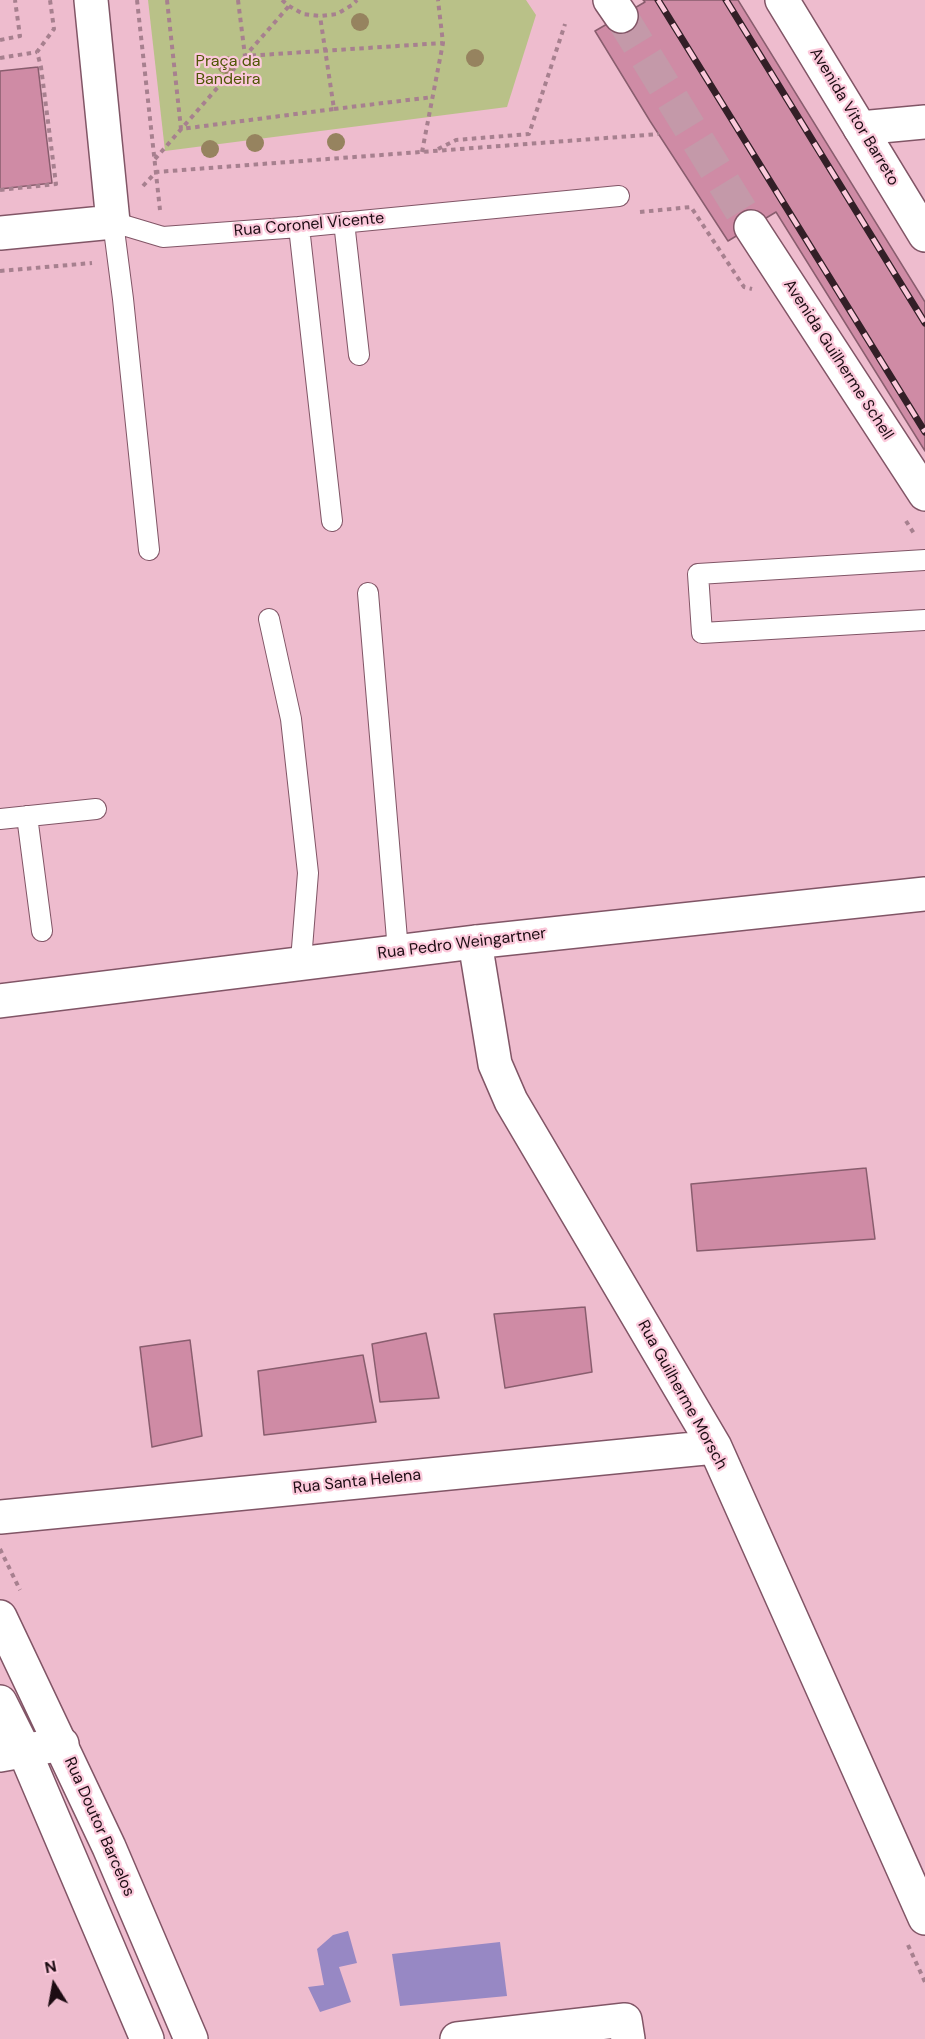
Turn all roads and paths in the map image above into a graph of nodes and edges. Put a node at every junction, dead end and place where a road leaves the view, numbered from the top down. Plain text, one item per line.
1 (15, 0) edge
2 (50, 0) edge
3 (91, 0) edge
4 (138, 0) edge
5 (167, 0) edge
6 (238, 0) edge
7 (282, 0) edge
8 (357, 0) edge
9 (438, 0) edge
10 (782, 0) edge
11 (289, 6) junction
12 (320, 16) junction
13 (565, 24) dead end
14 (0, 40) edge
15 (444, 43) junction
16 (325, 49) junction
17 (37, 52) junction
18 (245, 56) junction
19 (0, 58) edge
20 (433, 97) junction
21 (334, 109) junction
22 (925, 122) edge
23 (860, 128) junction
24 (182, 129) junction
25 (659, 134) dead end
26 (434, 150) junction
27 (422, 152) junction
28 (154, 160) junction
29 (156, 172) junction
30 (0, 190) edge
31 (620, 196) dead end
32 (113, 222) junction
33 (344, 222) junction
34 (299, 227) junction
35 (751, 227) tunnel mouth
36 (0, 233) edge
37 (925, 235) edge
38 (118, 260) junction
39 (0, 271) edge
40 (359, 355) dead end
41 (925, 494) edge
42 (332, 521) dead end
43 (148, 550) dead end
44 (925, 560) edge
45 (368, 592) dead end
46 (269, 619) dead end
47 (925, 620) edge
48 (96, 808) dead end
49 (27, 816) junction
50 (0, 819) edge
51 (925, 894) edge
52 (42, 931) dead end
53 (475, 942) junction
54 (398, 951) junction
55 (304, 963) junction
56 (0, 1001) edge
57 (715, 1447) junction
58 (0, 1517) edge
59 (0, 1617) edge
60 (0, 1702) edge
61 (62, 1744) junction
62 (12, 1752) edge
63 (915, 1929) edge
64 (925, 1982) edge
65 (147, 2039) edge
66 (192, 2039) edge
67 (457, 2039) edge
68 (627, 2039) edge

1 - 14 path
2 - 17 path
3 - 32 street
4 - 28 path
5 - 24 path
6 - 18 path
7 - 11 path
8 - 12 path
9 - 15 path
10 - 23 street, Avenida Vitor Barreto
11 - 12 path
11 - 18 path
12 - 16 path
13 - 26 path
15 - 16 path
15 - 20 path
16 - 18 path
16 - 21 path
17 - 19 path
17 - 30 path
18 - 24 path
20 - 21 path
20 - 27 path
21 - 24 path
22 - 23 street
23 - 37 street, Avenida Vitor Barreto
24 - 28 path
25 - 26 path
26 - 27 path
27 - 29 path
28 - 29 path
29 - 32 path
31 - 33 lane, Rua Coronel Vicente
32 - 34 lane, Rua Coronel Vicente
32 - 36 street, Rua Coronel Vicente
32 - 38 lane
33 - 34 lane, Rua Coronel Vicente
33 - 40 lane
34 - 42 lane
35 - 41 street, Avenida Guilherme Schell
38 - 39 path
38 - 43 lane
44 - 47 lane
45 - 54 lane
46 - 55 lane
48 - 49 lane
49 - 50 lane
49 - 52 lane
51 - 53 street, Rua Pedro Weingartner
53 - 54 street, Rua Pedro Weingartner
53 - 57 street, Rua Guilherme Morsch
54 - 55 street, Rua Pedro Weingartner
55 - 56 street, Rua Pedro Weingartner
57 - 58 street, Rua Santa Helena
57 - 63 street, Rua Guilherme Morsch
59 - 61 street, Rua Doutor Barcelos
60 - 62 street
61 - 62 street
61 - 66 street, Rua Doutor Barcelos
62 - 65 street
63 - 64 path
67 - 68 street

